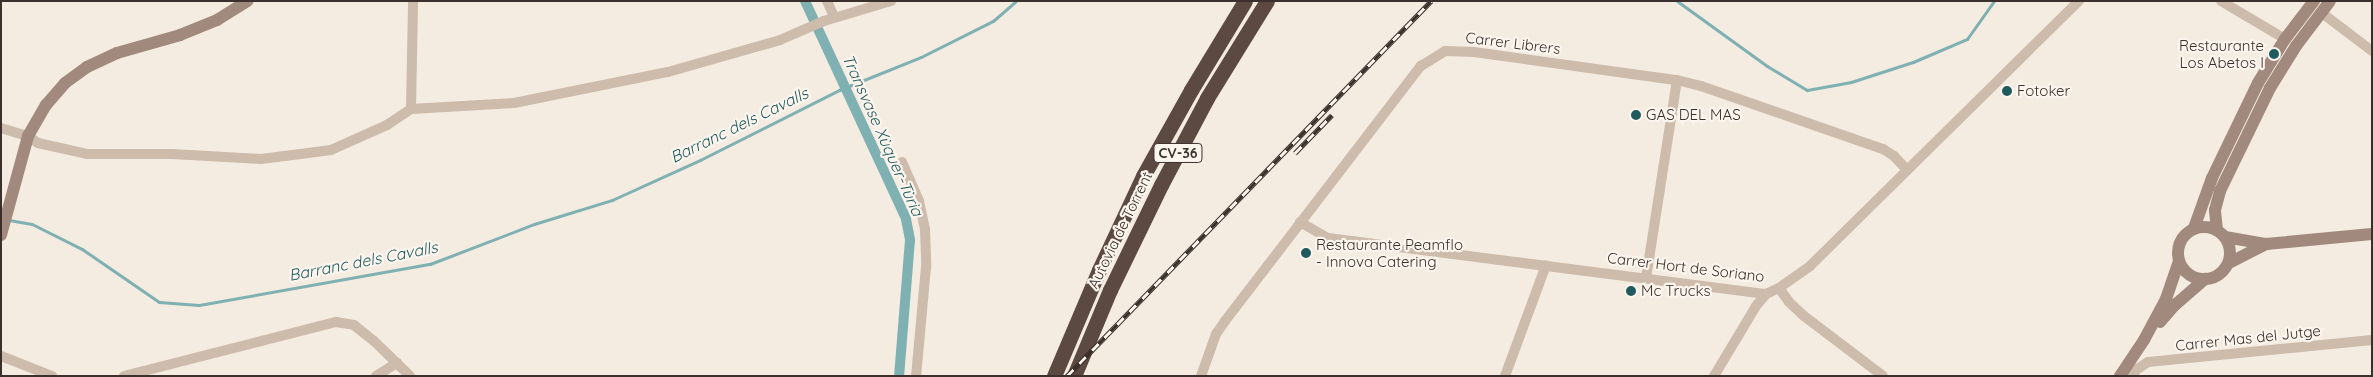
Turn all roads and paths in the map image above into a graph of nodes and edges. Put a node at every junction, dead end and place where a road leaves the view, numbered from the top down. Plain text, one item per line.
1 (247, 1) edge
2 (413, 1) edge
3 (827, 1) edge
4 (891, 1) edge
5 (1245, 1) edge
6 (1266, 1) edge
7 (2079, 1) edge
8 (2221, 1) edge
9 (2314, 1) edge
10 (2330, 1) edge
11 (2322, 13) junction
12 (834, 17) junction
13 (2285, 39) junction
14 (2372, 51) edge
15 (1677, 80) junction
16 (412, 109) junction
17 (1, 128) edge
18 (28, 136) junction
19 (902, 162) dead end
20 (1907, 170) junction
21 (1300, 222) junction
22 (2194, 228) junction
23 (2221, 233) junction
24 (2372, 234) edge
25 (1, 235) edge
26 (2266, 244) junction
27 (2179, 261) junction
28 (2229, 263) junction
29 (1546, 265) junction
30 (1646, 278) junction
31 (2206, 279) junction
32 (1779, 288) junction
33 (1766, 294) junction
34 (2144, 340) junction
35 (2372, 340) edge
36 (1, 356) edge
37 (397, 363) junction
38 (52, 376) edge
39 (124, 376) edge
40 (376, 376) edge
41 (410, 376) edge
42 (916, 376) edge
43 (1054, 376) edge
44 (1074, 376) edge
45 (1200, 376) edge
46 (1504, 376) edge
47 (1714, 376) edge
48 (1883, 376) edge
49 (2120, 376) edge
50 (2132, 376) edge

1 - 18 street
2 - 16 street
3 - 12 street
4 - 12 street
5 - 43 highway, Autovia de Torrent / CV-36
6 - 44 highway, Autovia de Torrent / CV-36
7 - 20 street, Carrer Hort de Soriano
8 - 13 street
9 - 13 street
10 - 11 street
11 - 14 street
11 - 23 street
12 - 16 street
13 - 22 street
15 - 20 street, Carrer Librers
15 - 21 street, Carrer Librers
15 - 30 street
16 - 18 street
17 - 18 street
18 - 25 street
19 - 42 street
20 - 32 street, Carrer Hort de Soriano
21 - 29 street, Carrer Hort de Soriano
21 - 45 street, Carrer Librers
22 - 23 street
22 - 27 street
23 - 26 street
23 - 28 street
24 - 26 street
26 - 28 street
27 - 31 street
27 - 34 street
28 - 31 street
29 - 30 street, Carrer Hort de Soriano
29 - 46 street
30 - 33 street, Carrer Hort de Soriano
31 - 34 street
32 - 33 street, Carrer Hort de Soriano
32 - 48 street
33 - 47 street
34 - 49 street
35 - 50 street, Carrer Mas del Jutge
36 - 38 street
37 - 39 street
37 - 40 street
37 - 41 street

